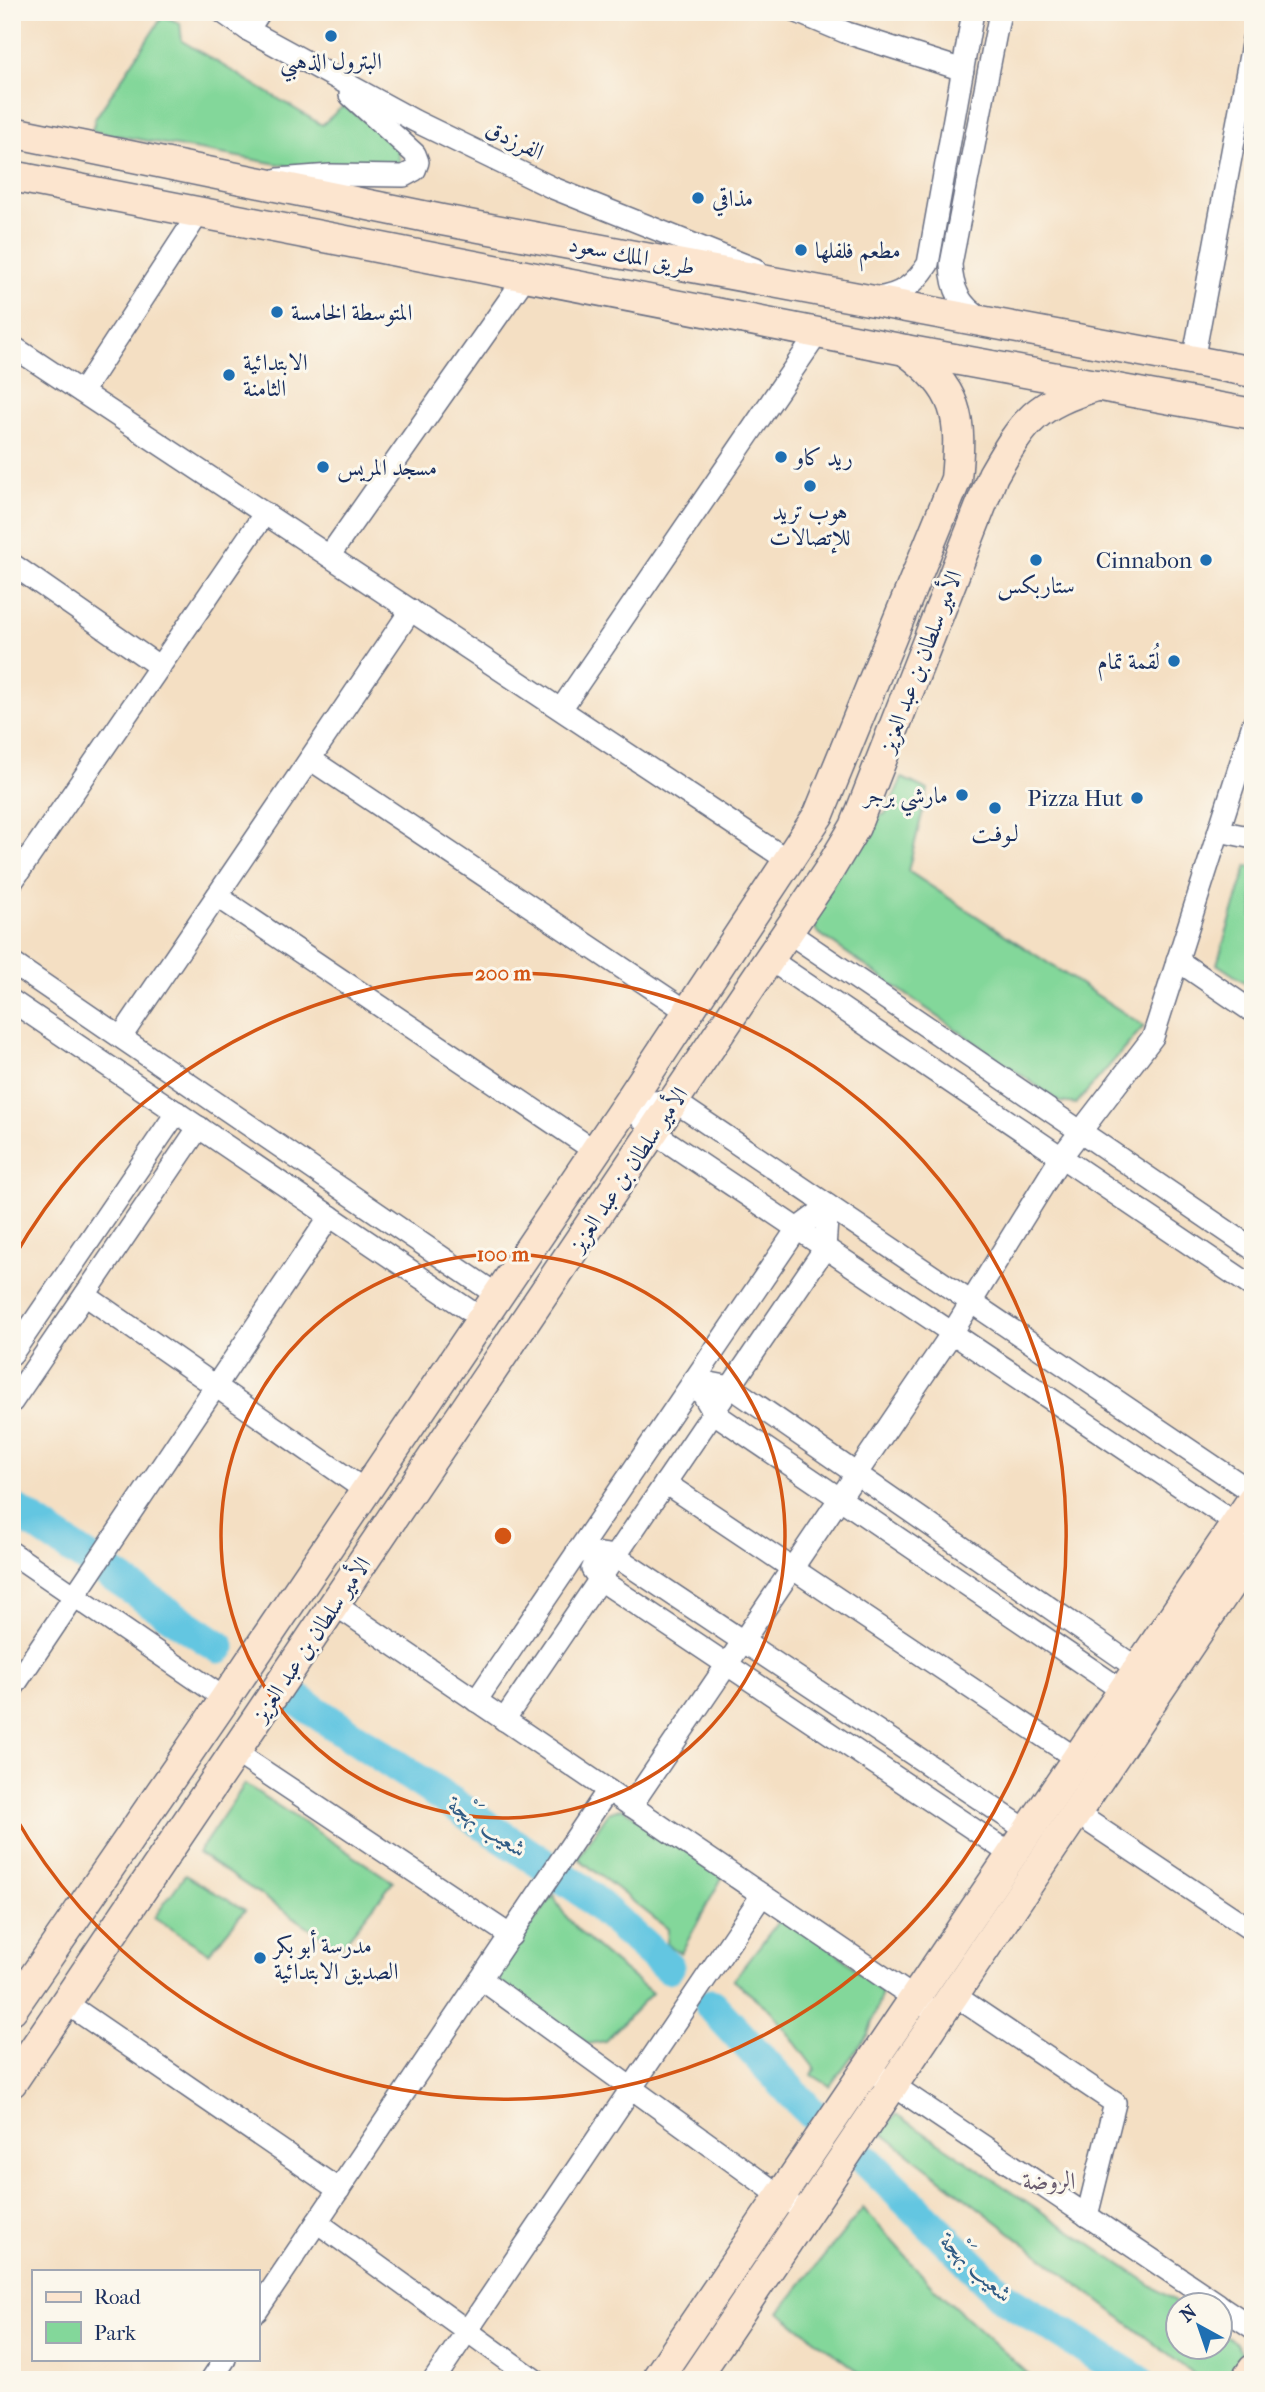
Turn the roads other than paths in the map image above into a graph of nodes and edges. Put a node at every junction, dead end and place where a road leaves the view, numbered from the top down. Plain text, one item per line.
1 (222, 12) edge
2 (260, 12) edge
3 (797, 12) edge
4 (973, 12) edge
5 (1000, 12) edge
6 (248, 30) junction
7 (1253, 39) edge
8 (963, 70) junction
9 (325, 73) junction
10 (12, 132) edge
11 (12, 176) edge
12 (250, 181) junction
13 (199, 213) junction
14 (442, 220) junction
15 (437, 259) junction
16 (526, 276) junction
17 (800, 287) junction
18 (868, 300) junction
19 (987, 322) junction
20 (818, 333) junction
21 (12, 346) edge
22 (905, 350) junction
23 (1193, 361) junction
24 (1253, 372) edge
25 (1099, 385) junction
26 (82, 392) junction
27 (1253, 414) edge
28 (265, 513) junction
29 (329, 556) junction
30 (14, 568) edge
31 (411, 610) junction
32 (160, 667) junction
33 (561, 709) junction
34 (1253, 724) edge
35 (310, 759) junction
36 (1219, 831) junction
37 (1253, 838) edge
38 (789, 860) junction
39 (12, 882) edge
40 (217, 896) junction
41 (788, 932) junction
42 (769, 959) junction
43 (1177, 960) junction
44 (12, 963) edge
45 (12, 1001) edge
46 (688, 1012) junction
47 (1253, 1012) edge
48 (121, 1037) junction
49 (674, 1101) junction
50 (628, 1103) junction
51 (177, 1112) junction
52 (199, 1127) junction
53 (653, 1132) junction
54 (1081, 1132) junction
55 (595, 1152) junction
56 (1061, 1157) junction
57 (828, 1206) junction
58 (330, 1216) junction
59 (797, 1229) junction
60 (825, 1248) junction
61 (1253, 1249) edge
62 (1253, 1287) edge
63 (85, 1294) junction
64 (971, 1303) junction
65 (489, 1307) junction
66 (952, 1333) junction
67 (12, 1354) edge
68 (694, 1380) junction
69 (216, 1386) junction
70 (731, 1387) junction
71 (12, 1402) edge
72 (714, 1413) junction
73 (856, 1473) junction
74 (665, 1483) junction
75 (366, 1490) junction
76 (1253, 1493) edge
77 (839, 1498) junction
78 (1253, 1499) edge
79 (1244, 1530) edge
80 (1253, 1550) edge
81 (578, 1551) junction
82 (12, 1553) edge
83 (615, 1556) junction
84 (792, 1568) junction
85 (599, 1579) junction
86 (80, 1588) junction
87 (334, 1604) junction
88 (743, 1641) junction
89 (727, 1665) junction
90 (1130, 1680) junction
91 (12, 1689) edge
92 (225, 1699) junction
93 (476, 1701) junction
94 (504, 1720) junction
95 (234, 1752) junction
96 (1077, 1759) junction
97 (608, 1790) junction
98 (631, 1806) junction
99 (1076, 1813) junction
100 (1020, 1843) junction
101 (762, 1895) junction
102 (1253, 1931) edge
103 (510, 1936) junction
104 (481, 1979) junction
105 (914, 1999) junction
106 (66, 2003) junction
107 (947, 2005) junction
108 (12, 2009) edge
109 (867, 2068) junction
110 (12, 2082) edge
111 (893, 2085) junction
112 (632, 2088) junction
113 (339, 2190) junction
114 (781, 2195) junction
115 (805, 2215) junction
116 (1087, 2216) junction
117 (317, 2222) junction
118 (1197, 2290) edge
119 (259, 2308) edge
120 (1234, 2315) edge
121 (1253, 2328) edge
122 (467, 2330) junction
123 (224, 2360) edge
124 (1253, 2370) edge
125 (211, 2380) edge
126 (434, 2380) edge
127 (535, 2380) edge
128 (656, 2380) edge
129 (694, 2380) edge
130 (1246, 2380) edge

1 - 6 street, الفرزدق
2 - 6 street
3 - 8 street
4 - 8 street
5 - 19 street
6 - 9 street, الفرزدق
7 - 23 street
8 - 18 street
9 - 12 street
9 - 17 street, الفرزدق
10 - 12 street, طريق الملك سعود
11 - 13 street, طريق الملك سعود
12 - 14 street, طريق الملك سعود
13 - 15 street, طريق الملك سعود
13 - 26 street
14 - 15 street
14 - 17 street, طريق الملك سعود
15 - 16 street, طريق الملك سعود
16 - 20 street, طريق الملك سعود
16 - 29 street
17 - 18 street, طريق الملك سعود
18 - 19 street, طريق الملك سعود
19 - 23 street, طريق الملك سعود
20 - 22 street, طريق الملك سعود
20 - 33 street
21 - 26 street
22 - 25 street, طريق الملك سعود
22 - 38 street, الأمير سلطان بن عبد العزيز
23 - 24 street, طريق الملك سعود
25 - 27 street, طريق الملك سعود
25 - 41 street, الأمير سلطان بن عبد العزيز
26 - 28 street
28 - 29 street
28 - 32 street
29 - 31 street
30 - 32 street
31 - 33 street
31 - 35 street
32 - 39 street
33 - 38 street
34 - 36 street
35 - 40 street
35 - 46 street
36 - 37 street
36 - 43 street
38 - 46 street, الأمير سلطان بن عبد العزيز
40 - 48 street
40 - 55 street
41 - 42 street, الأمير سلطان بن عبد العزيز
41 - 54 street
42 - 49 street, الأمير سلطان بن عبد العزيز
42 - 56 street
43 - 47 street
43 - 54 street
44 - 48 street
45 - 51 street
46 - 50 street, الأمير سلطان بن عبد العزيز
48 - 65 street
49 - 50 street
49 - 53 street, الأمير سلطان بن عبد العزيز
49 - 57 street
50 - 53 street
50 - 55 street, الأمير سلطان بن عبد العزيز
51 - 52 street
51 - 67 street
52 - 58 street
52 - 63 street
53 - 59 street
53 - 87 street, الأمير سلطان بن عبد العزيز
54 - 56 street
54 - 61 street
55 - 65 street, الأمير سلطان بن عبد العزيز
56 - 62 street
56 - 64 street
57 - 59 street
57 - 60 street
57 - 64 street
58 - 65 street
58 - 69 street
59 - 60 street
59 - 68 street
60 - 66 street
60 - 70 street
63 - 69 street
63 - 71 street
64 - 66 street
64 - 76 street
65 - 75 street, الأمير سلطان بن عبد العزيز
66 - 73 street
66 - 79 street
68 - 70 street
68 - 72 street
68 - 81 street
69 - 75 street
69 - 86 street
70 - 72 street
70 - 73 street
72 - 74 street
72 - 77 street
73 - 77 street
73 - 90 street
74 - 83 street
74 - 84 street
75 - 92 street, الأمير سلطان بن عبد العزيز
77 - 84 street
77 - 90 street
78 - 79 street
79 - 90 street
80 - 99 street
81 - 83 street
81 - 85 street
81 - 93 street
82 - 86 street
83 - 85 street
83 - 88 street
84 - 88 street
84 - 96 street
85 - 89 street
85 - 94 street
86 - 91 street
86 - 92 street
87 - 93 street
87 - 95 street, الأمير سلطان بن عبد العزيز
88 - 89 street
88 - 100 street
89 - 98 street
89 - 100 street
90 - 96 street
92 - 108 street, الأمير سلطان بن عبد العزيز
93 - 94 street
94 - 97 street
95 - 103 street
95 - 106 street, الأمير سلطان بن عبد العزيز
96 - 100 street
97 - 98 street
97 - 103 street
98 - 101 street
99 - 102 street
99 - 107 street
100 - 105 street
101 - 105 street
101 - 112 street
103 - 104 street
104 - 112 street
104 - 113 street
105 - 107 street
105 - 109 street
106 - 110 street, الأمير سلطان بن عبد العزيز
106 - 113 street
107 - 111 street
107 - 116 street
109 - 111 street
109 - 114 street
111 - 115 street
111 - 116 street
112 - 114 street
112 - 122 street
113 - 117 street
114 - 115 street
114 - 128 street
115 - 129 street
116 - 118 street
117 - 119 street
117 - 122 street
120 - 121 street
122 - 126 street
122 - 127 street
123 - 125 street
124 - 130 street

